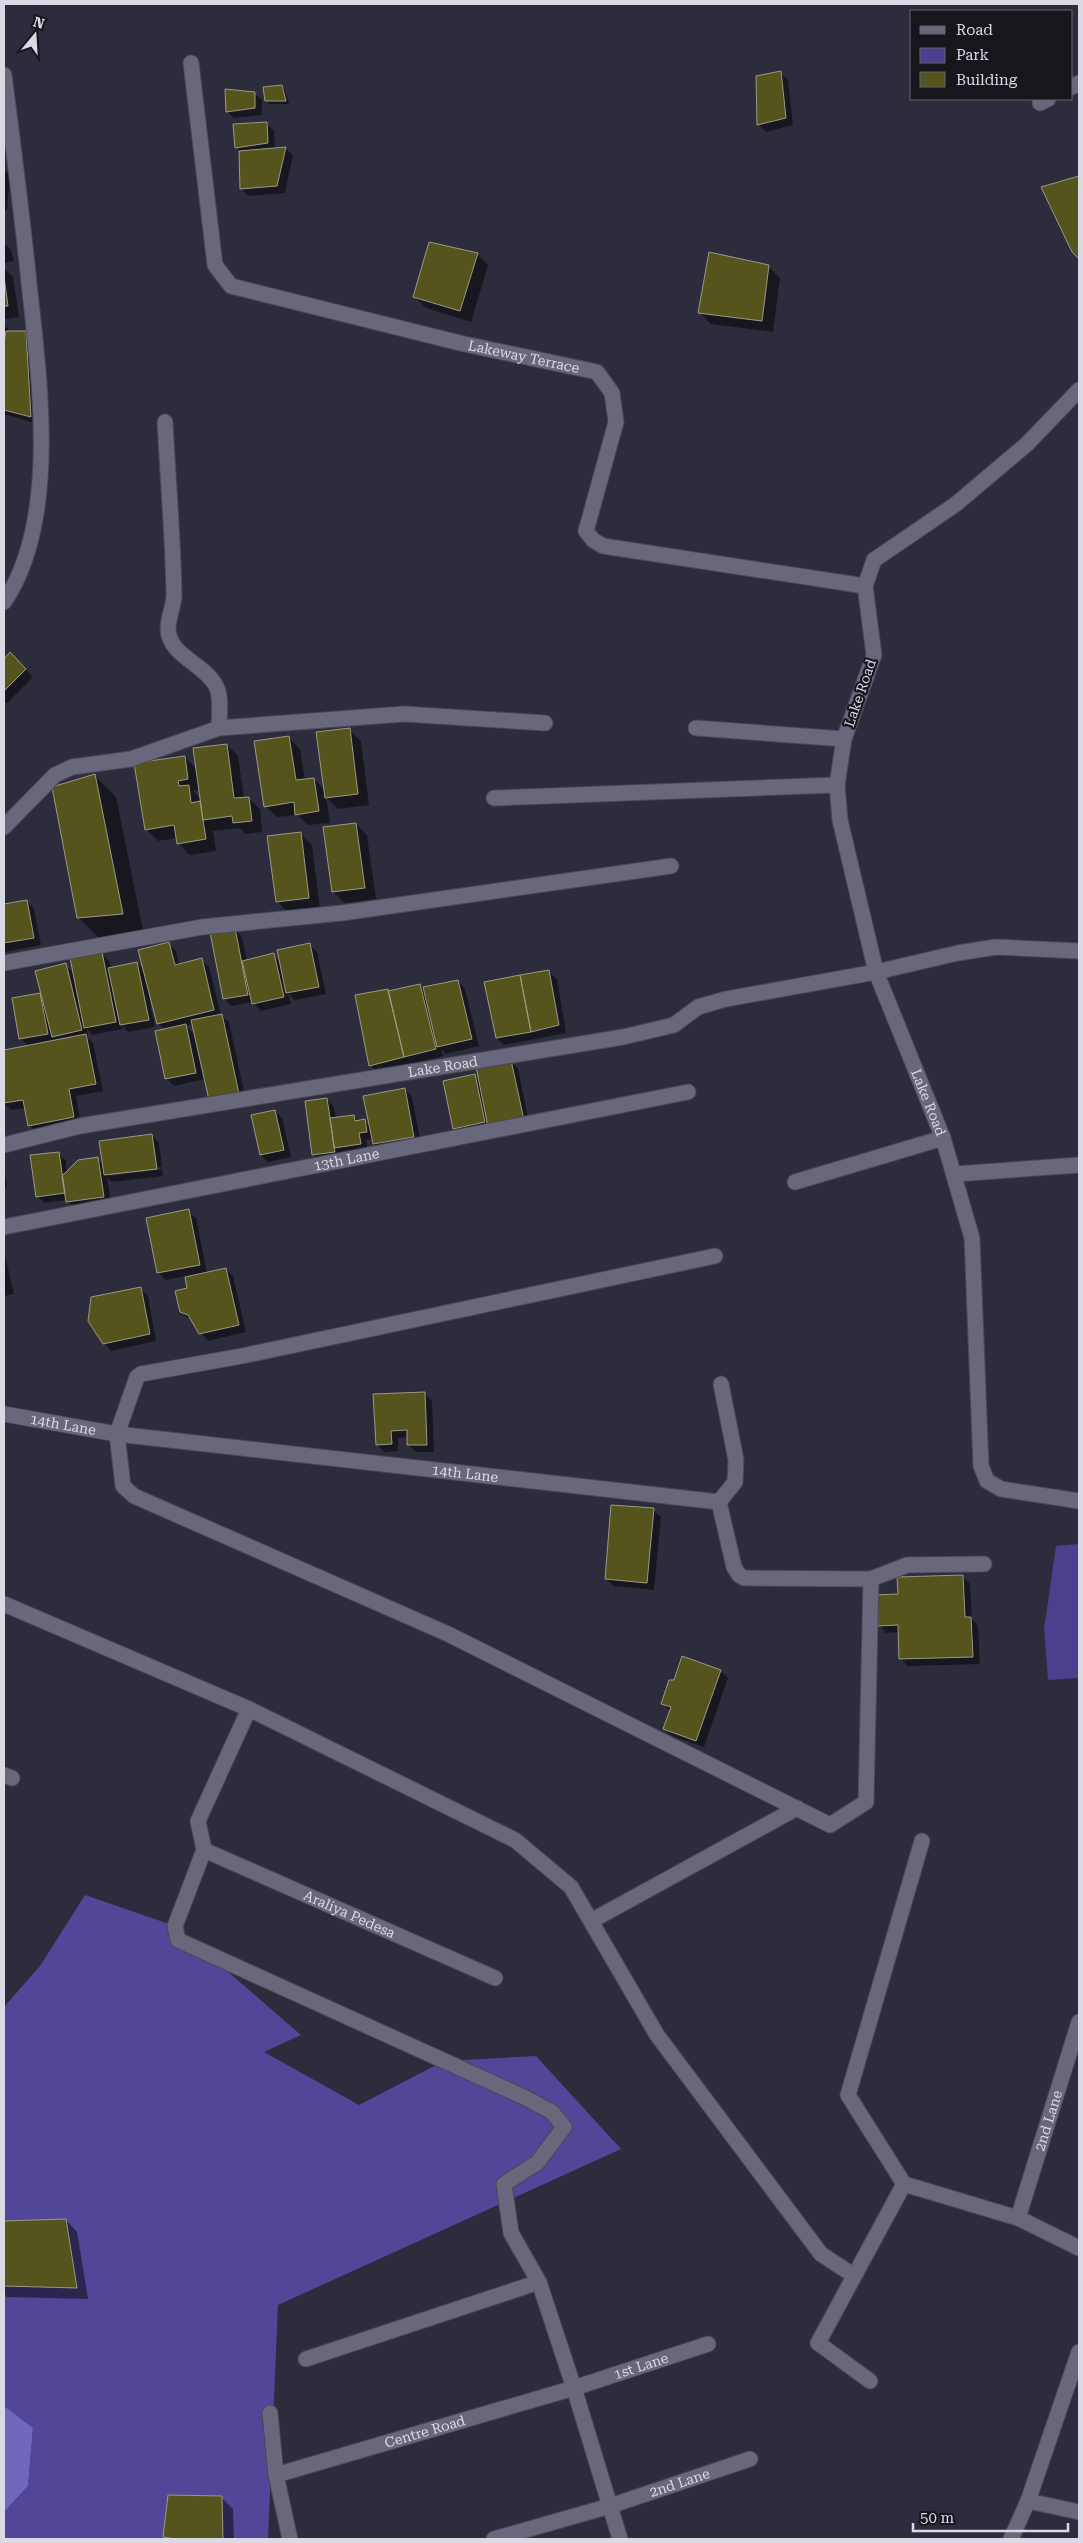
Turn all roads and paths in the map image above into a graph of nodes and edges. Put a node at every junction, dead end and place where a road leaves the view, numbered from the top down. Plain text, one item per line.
1 (191, 63) dead end
2 (4, 75) edge
3 (1079, 390) edge
4 (165, 422) dead end
5 (865, 586) junction
6 (4, 602) edge
7 (545, 723) dead end
8 (219, 728) junction
9 (696, 728) dead end
10 (844, 739) junction
11 (837, 786) junction
12 (494, 798) dead end
13 (4, 826) edge
14 (670, 866) dead end
15 (1079, 951) edge
16 (4, 963) edge
17 (876, 972) junction
18 (688, 1092) dead end
19 (943, 1138) junction
20 (4, 1145) edge
21 (1079, 1165) edge
22 (955, 1174) junction
23 (795, 1182) dead end
24 (4, 1228) edge
25 (715, 1256) dead end
26 (721, 1384) dead end
27 (4, 1414) edge
28 (117, 1434) junction
29 (1079, 1501) edge
30 (718, 1502) junction
31 (984, 1564) dead end
32 (871, 1579) junction
33 (4, 1604) edge
34 (249, 1709) junction
35 (797, 1808) junction
36 (922, 1841) dead end
37 (204, 1850) junction
38 (591, 1922) junction
39 (495, 1978) dead end
40 (1079, 2022) edge
41 (904, 2184) junction
42 (1018, 2218) junction
43 (1079, 2248) edge
44 (854, 2275) junction
45 (539, 2282) junction
46 (708, 2344) dead end
47 (1079, 2352) edge
48 (306, 2360) dead end
49 (870, 2382) dead end
50 (574, 2388) junction
51 (270, 2413) dead end
52 (750, 2459) dead end
53 (276, 2475) junction
54 (1028, 2501) junction
55 (610, 2506) junction
56 (1079, 2512) edge
57 (290, 2539) edge
58 (494, 2539) edge
59 (620, 2539) edge
60 (1010, 2539) edge

1 - 5 street, Lakeway Terrace
2 - 6 street
3 - 5 street, Lake Road
4 - 8 street
5 - 10 street, Lake Road
7 - 8 street
8 - 13 street
9 - 10 street
10 - 11 street, Lake Road
11 - 12 street
11 - 17 street, Lake Road
14 - 16 street
15 - 17 street
17 - 19 street, Lake Road
17 - 20 street, Lake Road
18 - 24 street, 13th Lane
19 - 22 street, Lake Road
19 - 23 street
21 - 22 street
22 - 29 street, Lake Road
25 - 28 street
26 - 30 street
27 - 28 street, 14th Lane
28 - 30 street, 14th Lane
28 - 35 street
30 - 32 street
31 - 32 street
32 - 35 street
33 - 34 street
34 - 37 street
34 - 38 street
35 - 38 street
36 - 41 street
37 - 39 street, Araliya Pedesa
37 - 45 street
38 - 44 street
40 - 42 street, 2nd Lane
41 - 42 street
41 - 44 street
42 - 43 street
44 - 49 street
45 - 48 street
45 - 50 street
46 - 50 street, 1st Lane
47 - 54 street
50 - 53 street, Centre Road
50 - 55 street
51 - 53 street
52 - 55 street, 2nd Lane
53 - 57 street
54 - 56 street
54 - 60 street
55 - 58 street, 2nd Lane
55 - 59 street

